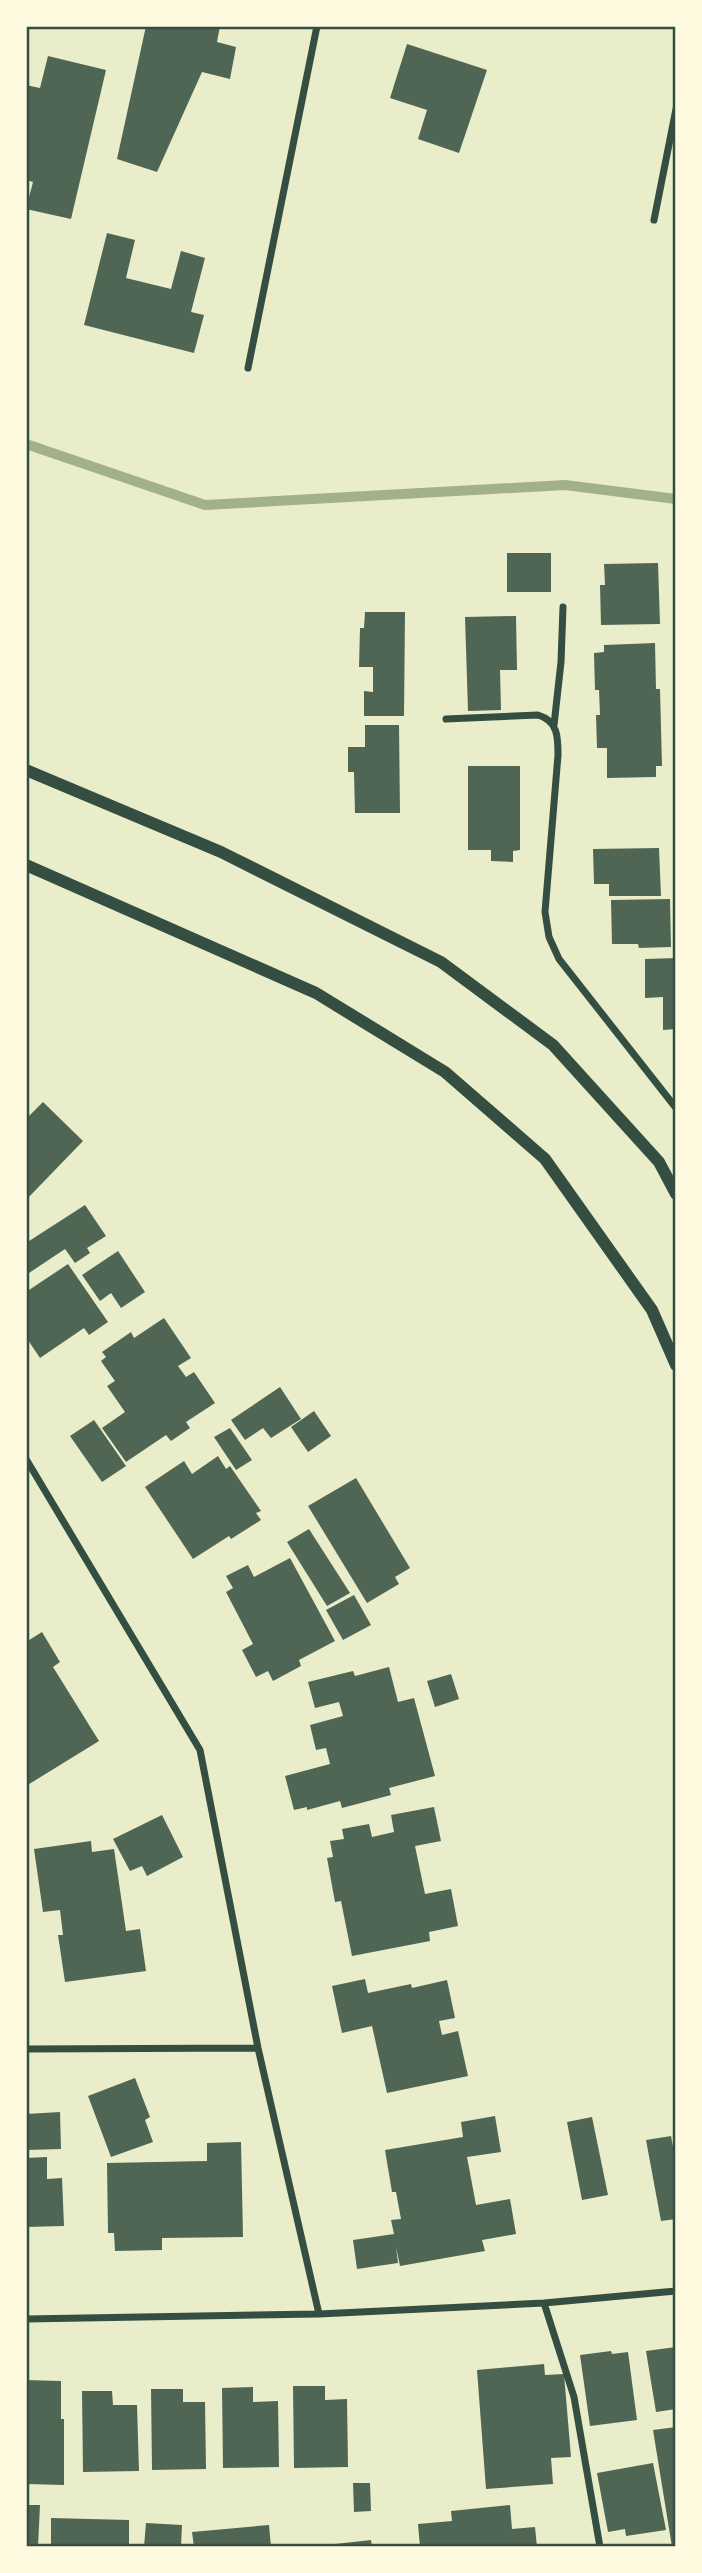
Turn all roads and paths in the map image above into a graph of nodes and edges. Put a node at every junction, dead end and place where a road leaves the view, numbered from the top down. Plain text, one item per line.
1 (317, 26) edge
2 (676, 109) edge
3 (654, 220) dead end
4 (248, 368) dead end
5 (563, 607) dead end
6 (446, 719) dead end
7 (554, 725) junction
8 (26, 770) edge
9 (26, 864) edge
10 (676, 1108) edge
11 (676, 1194) edge
12 (676, 1365) edge
13 (26, 1459) edge
14 (258, 2048) junction
15 (26, 2049) edge
16 (676, 2291) edge
17 (544, 2303) junction
18 (319, 2314) junction
19 (26, 2319) edge
20 (600, 2547) edge

1 - 4 street
2 - 3 street
5 - 7 street
6 - 7 street
7 - 10 street
8 - 11 street
9 - 12 street
13 - 14 street
14 - 15 street
14 - 18 street
16 - 17 street
17 - 18 street
17 - 20 street
18 - 19 street

